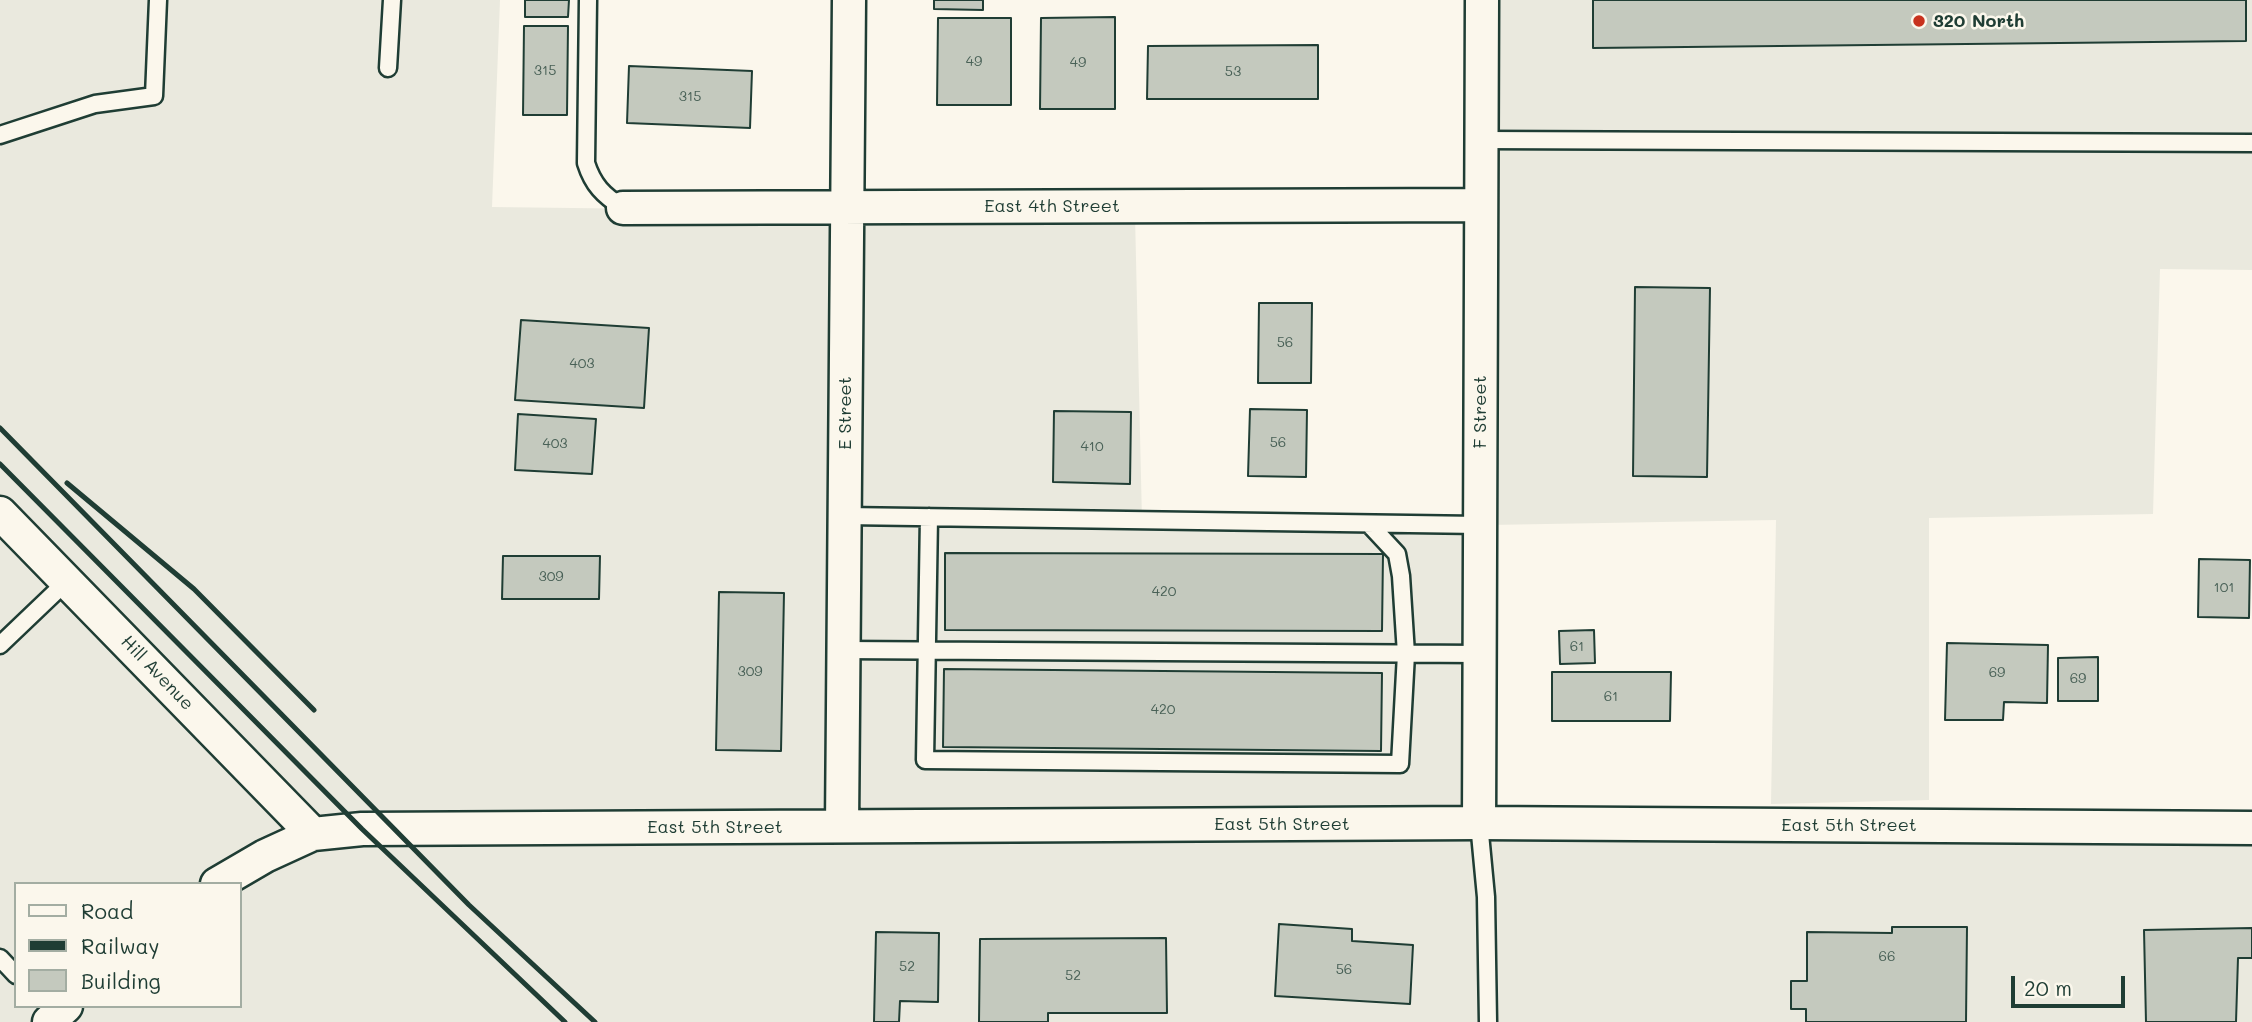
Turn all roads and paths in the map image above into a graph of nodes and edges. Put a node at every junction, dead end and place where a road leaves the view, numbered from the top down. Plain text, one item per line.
1 (158, 0) edge
2 (392, 0) edge
3 (588, 0) edge
4 (849, 0) edge
5 (1482, 0) edge
6 (388, 68) dead end
7 (0, 135) edge
8 (1482, 140) junction
9 (2252, 143) edge
10 (1481, 205) junction
11 (847, 207) junction
12 (622, 208) joint
13 (0, 513) edge
14 (845, 516) junction
15 (929, 517) junction
16 (1369, 524) junction
17 (1480, 525) junction
18 (66, 581) junction
19 (0, 645) edge
20 (844, 650) junction
21 (927, 651) junction
22 (1406, 654) junction
23 (1480, 654) junction
24 (1479, 823) junction
25 (842, 827) junction
26 (2252, 828) edge
27 (313, 834) junction
28 (220, 882) edge
29 (0, 958) edge
30 (14, 973) edge
31 (1488, 1022) edge

1 - 7 lane
2 - 6 lane
3 - 12 lane
4 - 11 street, E Street
5 - 8 street, F Street
8 - 9 lane
8 - 10 street, F Street
10 - 11 street, East 4th Street
10 - 17 street, F Street
11 - 12 street, East 4th Street
11 - 14 street, E Street
13 - 18 street, Hill Avenue
14 - 15 lane
14 - 20 street, E Street
15 - 16 lane
15 - 21 lane
16 - 17 lane
16 - 22 lane
17 - 23 street, F Street
18 - 19 lane
18 - 27 street, Hill Avenue
20 - 21 lane
20 - 25 street, E Street
21 - 22 lane
21 - 22 lane
22 - 23 lane
23 - 24 street, F Street
24 - 25 street, East 5th Street
24 - 26 street, East 5th Street
24 - 31 lane
25 - 27 street, East 5th Street
27 - 28 street
29 - 30 lane

